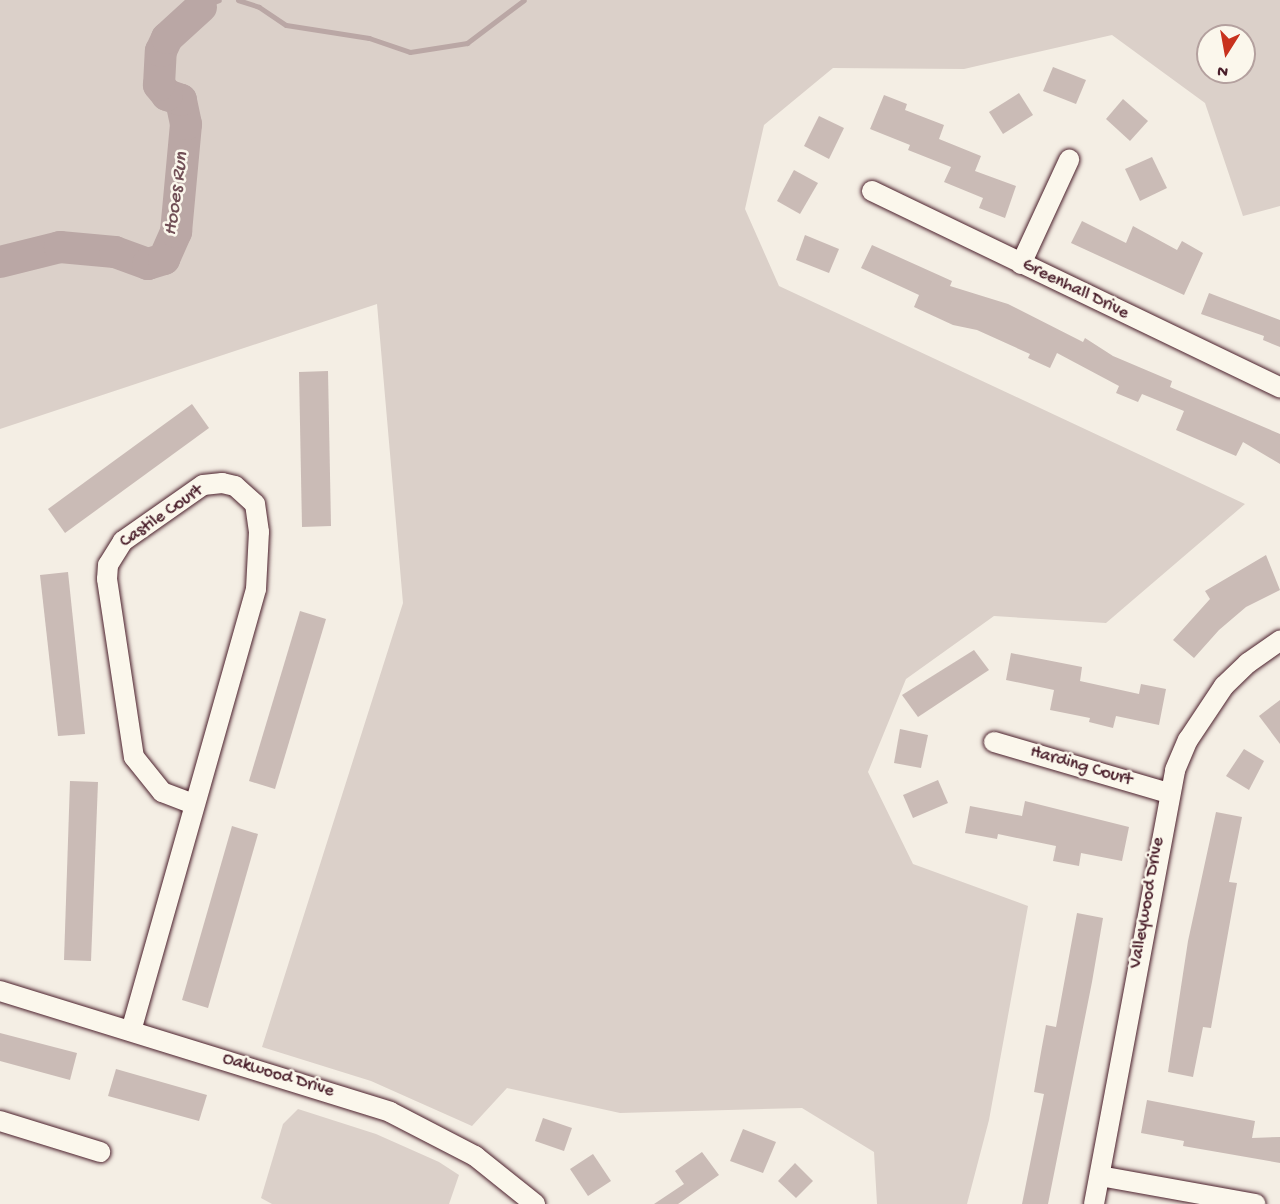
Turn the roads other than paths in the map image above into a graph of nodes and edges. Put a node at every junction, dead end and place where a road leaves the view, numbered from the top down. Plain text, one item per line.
1 (1070, 160) dead end
2 (872, 191) dead end
3 (1021, 264) junction
4 (1280, 387) edge
5 (1280, 641) edge
6 (994, 742) dead end
7 (1168, 793) junction
8 (194, 804) junction
9 (0, 991) edge
10 (131, 1031) junction
11 (0, 1121) edge
12 (100, 1152) dead end
13 (1100, 1176) junction
14 (535, 1204) edge
15 (1094, 1204) edge
16 (1255, 1204) edge

1 - 3 street
2 - 3 street, Greenhall Drive
3 - 4 street, Greenhall Drive
5 - 7 street, Valleywood Drive
6 - 7 street, Harding Court
7 - 13 street, Valleywood Drive
8 - 8 street, Castile Court
8 - 10 street, Castile Court
9 - 10 street, Oakwood Drive
10 - 14 street, Oakwood Drive
11 - 12 street
13 - 15 street, Valleywood Drive
13 - 16 street

